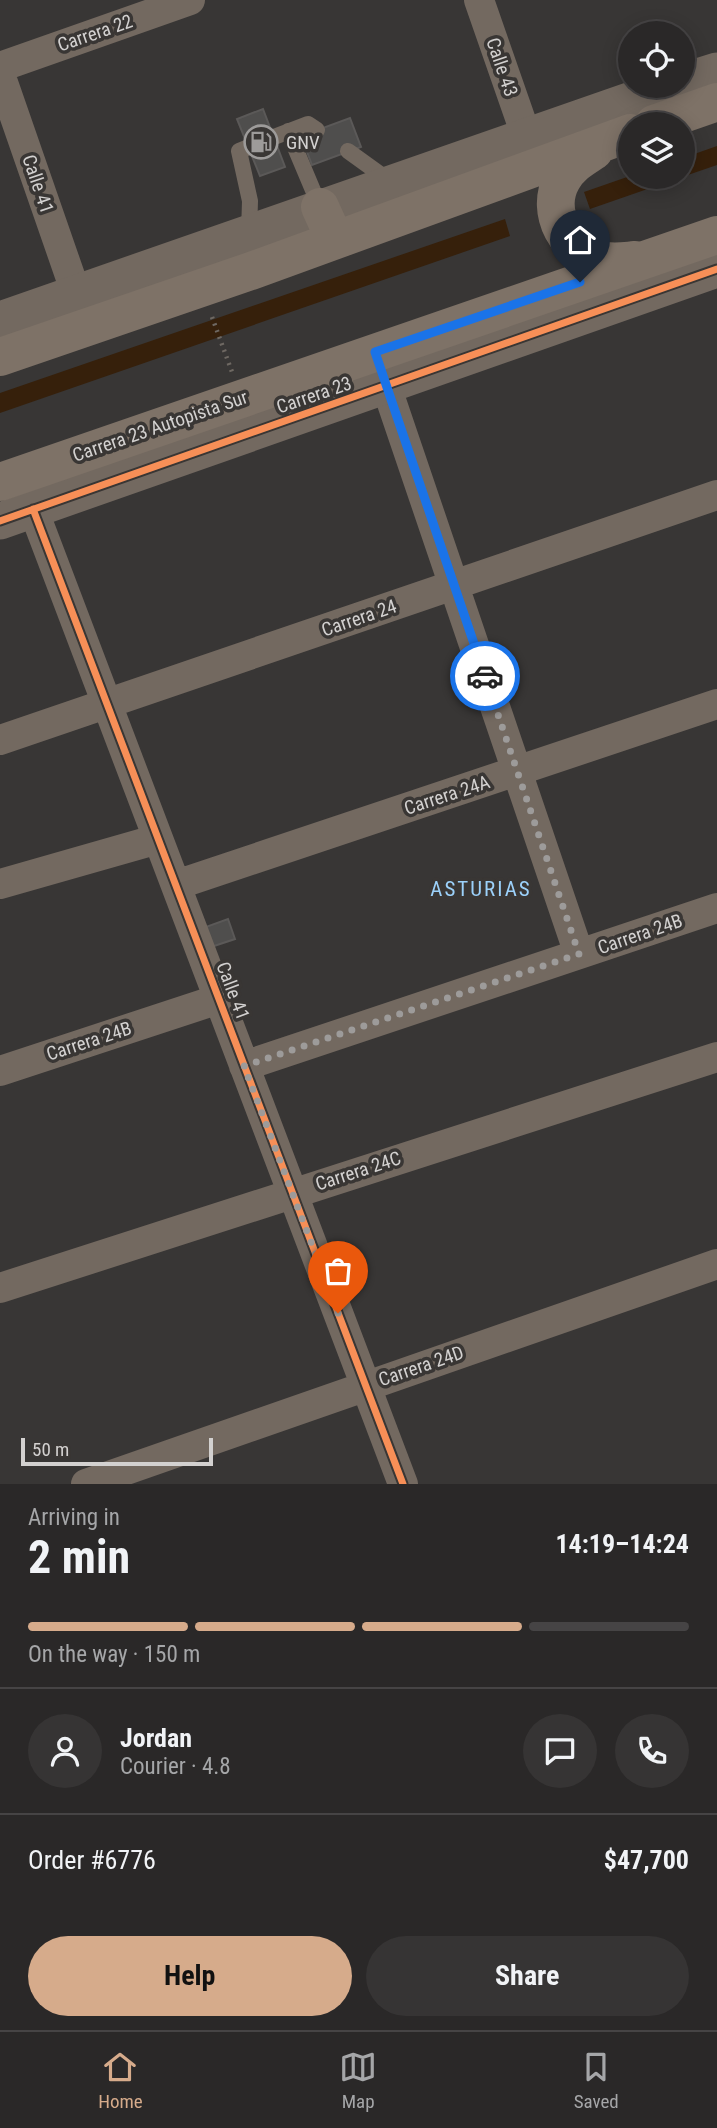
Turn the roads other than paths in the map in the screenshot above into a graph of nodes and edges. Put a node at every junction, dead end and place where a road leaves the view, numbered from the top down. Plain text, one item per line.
1 (190, 0) edge
2 (479, 0) edge
3 (0, 67) edge
4 (717, 71) edge
5 (0, 74) edge
6 (695, 78) edge
7 (636, 98) edge
8 (717, 102) edge
9 (688, 112) edge
10 (317, 130) dead end
11 (526, 135) junction
12 (618, 137) edge
13 (618, 138) edge
14 (248, 147) dead end
15 (348, 151) dead end
16 (391, 182) junction
17 (328, 223) junction
18 (248, 233) junction
19 (717, 235) edge
20 (653, 257) junction
21 (717, 269) edge
22 (76, 293) junction
23 (0, 320) edge
24 (0, 357) edge
25 (381, 369) junction
26 (0, 482) edge
27 (717, 495) edge
28 (16, 515) edge
29 (454, 586) junction
30 (106, 703) junction
31 (717, 704) edge
32 (0, 740) edge
33 (517, 772) junction
34 (158, 839) junction
35 (0, 884) edge
36 (176, 886) junction
37 (717, 908) edge
38 (579, 954) junction
39 (219, 999) junction
40 (717, 1057) edge
41 (244, 1066) junction
42 (0, 1071) edge
43 (292, 1192) junction
44 (717, 1264) edge
45 (0, 1288) edge
46 (365, 1385) junction
47 (86, 1484) edge
48 (403, 1484) edge

1 - 3 street, Carrera 22
2 - 11 street, Calle 43
4 - 6 street
5 - 22 street, Calle 41
7 - 11 street
8 - 9 main road
10 - 17 lane
11 - 16 street
12 - 17 main road
13 - 20 main road
14 - 18 lane
15 - 16 lane
16 - 17 street
17 - 18 street
17 - 24 main road
18 - 22 street
19 - 20 main road, Carrera 23 Autopista Sur
20 - 25 main road, Carrera 23 Autopista Sur
21 - 25 street, Carrera 23
22 - 23 street
25 - 26 main road, Carrera 23 Autopista Sur
25 - 28 street, Carrera 23
25 - 29 street
27 - 29 street, Carrera 24
28 - 30 street, Calle 41
29 - 30 street, Carrera 24
29 - 33 street
30 - 32 street, Carrera 24
30 - 34 street, Calle 41
31 - 33 street, Carrera 24A
33 - 36 street, Carrera 24A
33 - 38 street
34 - 35 street
34 - 36 street, Calle 41
36 - 39 street, Calle 41
37 - 38 street, Carrera 24B
38 - 41 street, Carrera 24B
39 - 41 street, Calle 41
39 - 42 street, Carrera 24B
40 - 43 street, Carrera 24C
41 - 43 street, Calle 41
43 - 45 street, Carrera 24C
43 - 46 street, Calle 41
44 - 46 street, Carrera 24D
46 - 47 street, Carrera 24D
46 - 48 street, Calle 41

